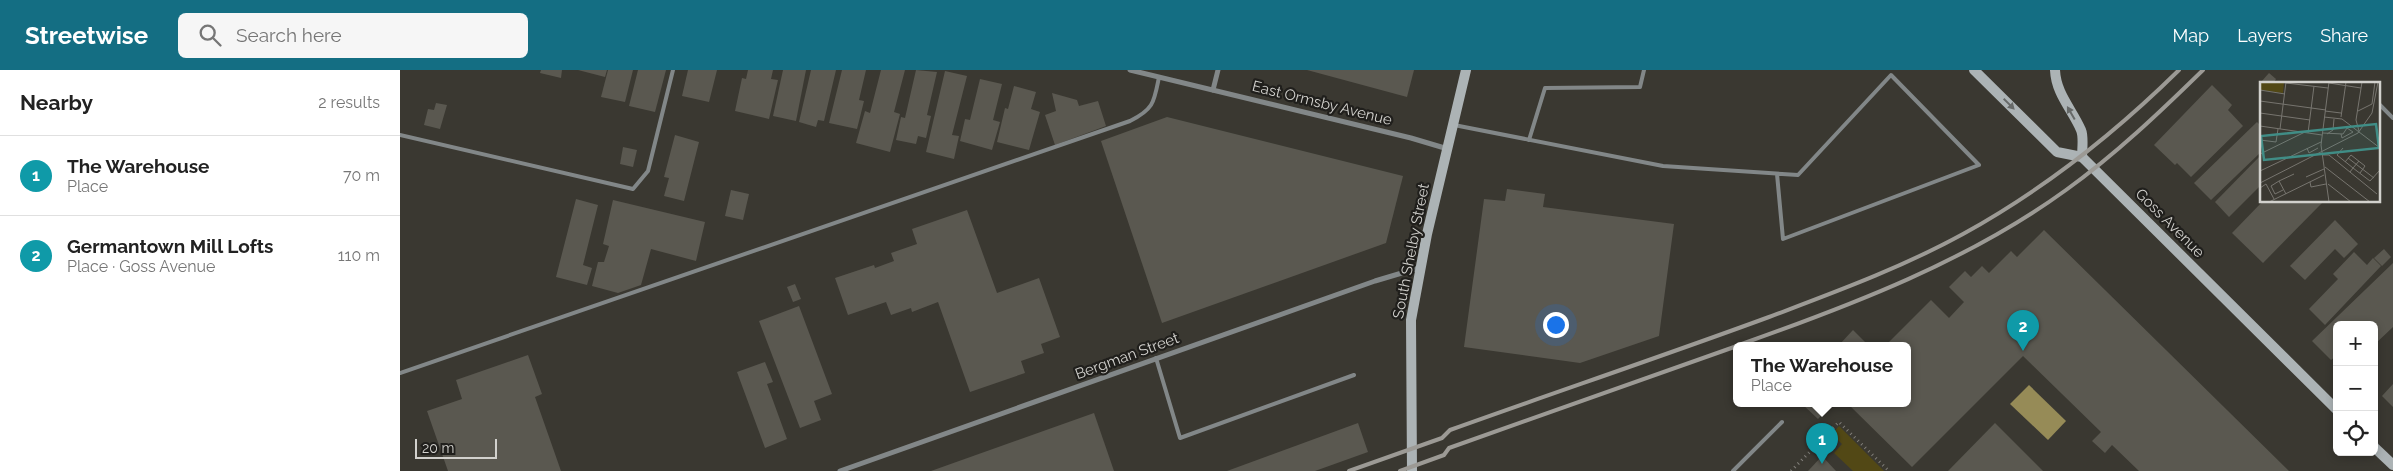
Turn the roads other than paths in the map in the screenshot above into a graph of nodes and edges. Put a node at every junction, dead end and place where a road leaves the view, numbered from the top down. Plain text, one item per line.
1 (673, 70) edge
2 (1130, 70) edge
3 (1218, 70) edge
4 (1466, 70) edge
5 (1644, 70) edge
6 (1974, 70) edge
7 (2055, 70) edge
8 (1159, 77) junction
9 (1213, 90) junction
10 (2380, 105) edge
11 (2393, 118) edge
12 (1454, 126) junction
13 (400, 135) edge
14 (1529, 140) junction
15 (1448, 149) junction
16 (2082, 157) junction
17 (1777, 174) junction
18 (1422, 267) junction
19 (1156, 358) junction
20 (400, 372) edge
21 (1354, 375) dead end
22 (2333, 406) edge
23 (1782, 422) dead end
24 (2378, 451) edge
25 (2393, 465) edge
26 (840, 471) edge
27 (1412, 471) edge
28 (1733, 471) edge

1 - 13 lane
2 - 8 street, East Ormsby Avenue
3 - 9 street
4 - 12 main road, South Shelby Street
5 - 14 lane
6 -> 16 main road
16 -> 7 main road
8 - 9 street, East Ormsby Avenue
8 - 20 lane
9 - 15 street, East Ormsby Avenue
10 - 11 lane
12 - 14 lane
12 - 15 main road, South Shelby Street
14 - 17 lane
15 - 18 main road, South Shelby Street
16 - 22 main road, Goss Avenue
17 - 17 lane
18 - 19 street, Bergman Street
18 - 27 main road, South Shelby Street
19 - 21 lane
19 - 26 street, Bergman Street
23 - 28 lane
24 - 25 main road

